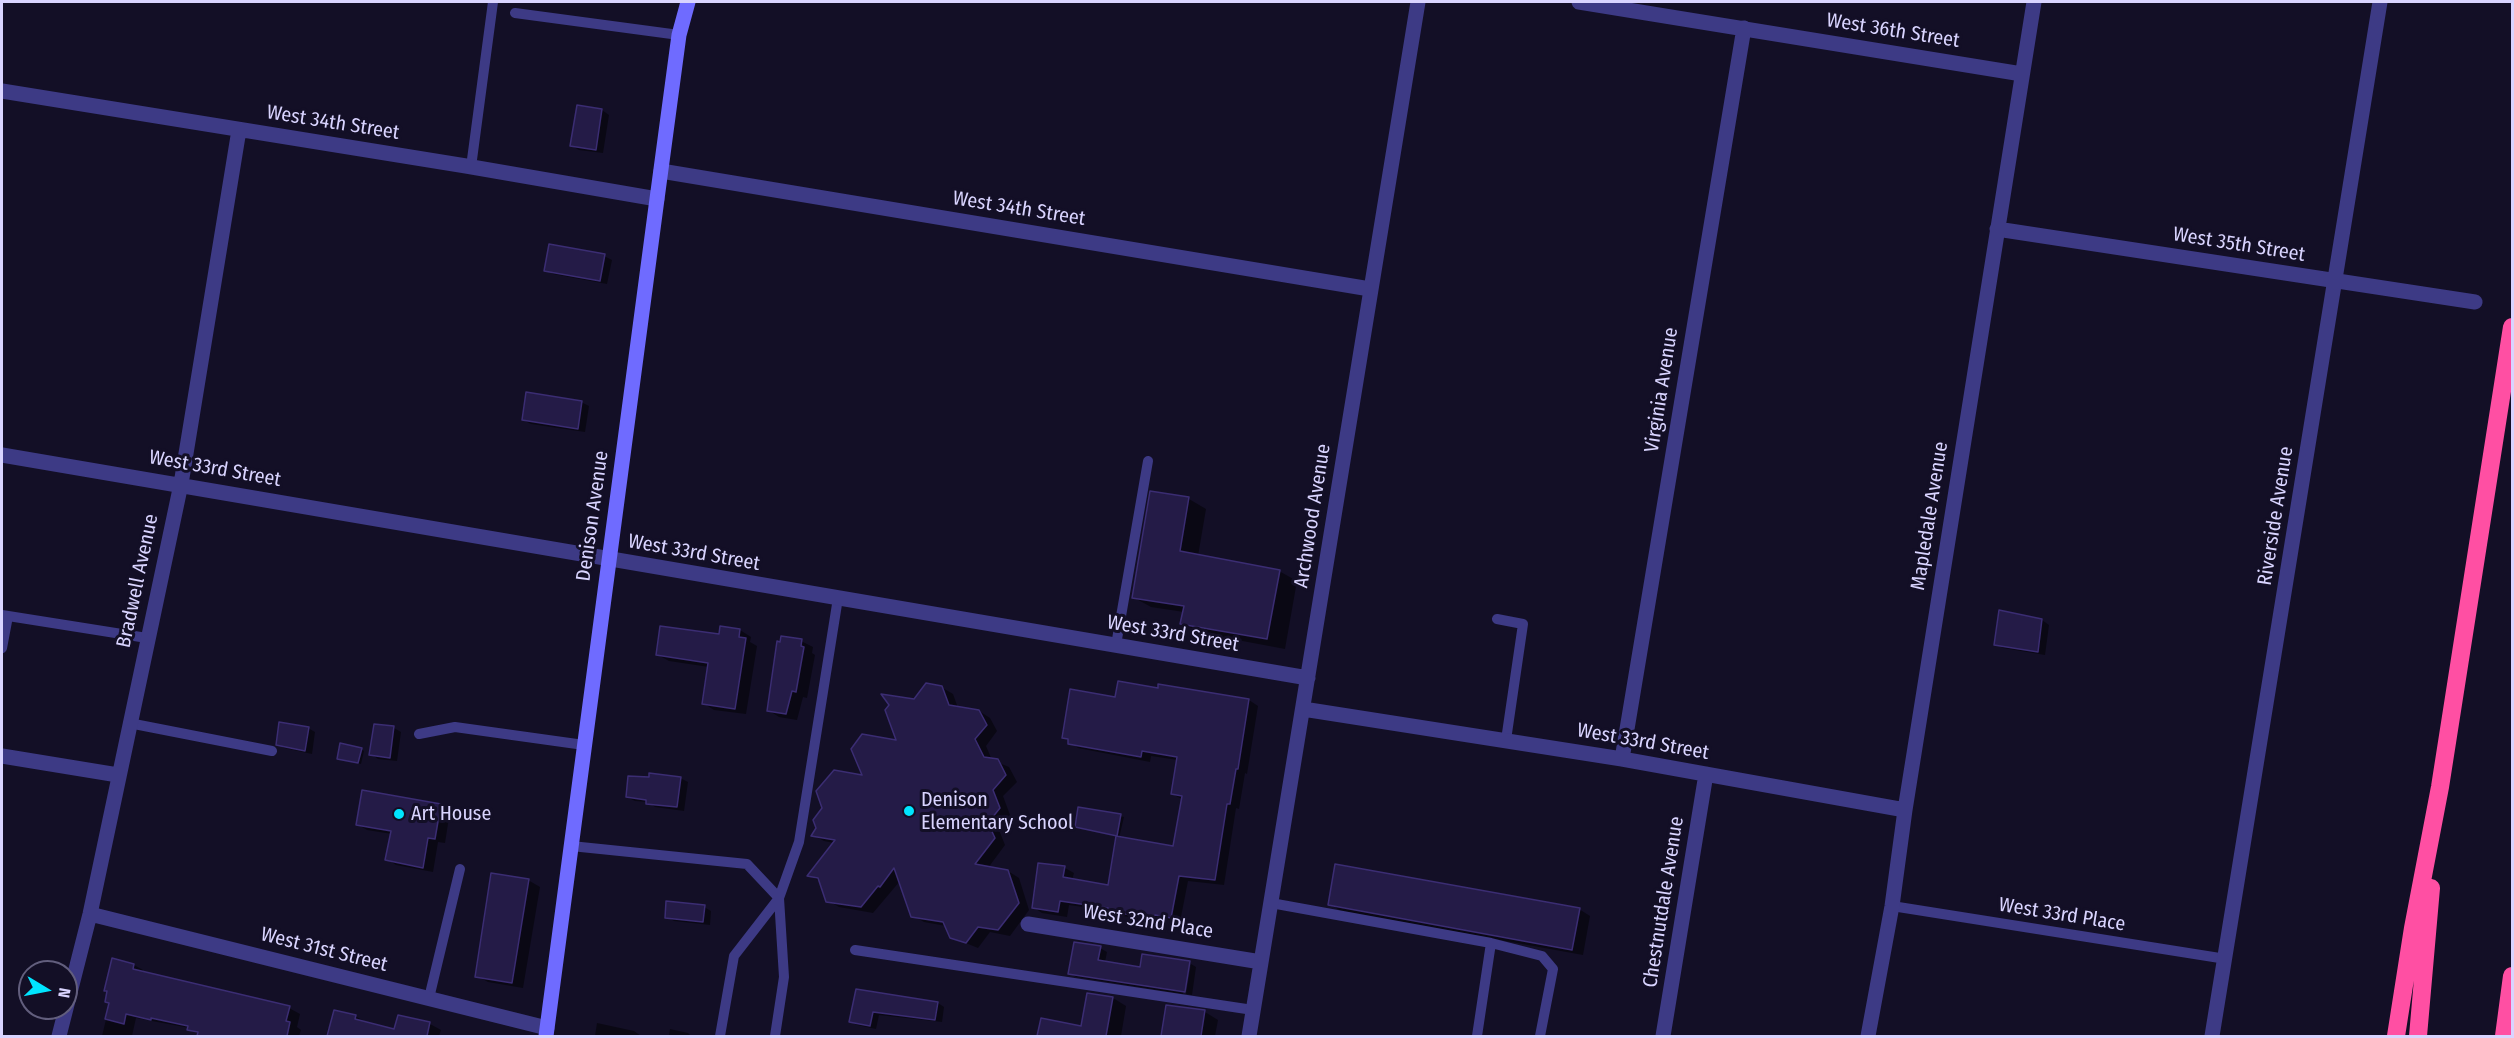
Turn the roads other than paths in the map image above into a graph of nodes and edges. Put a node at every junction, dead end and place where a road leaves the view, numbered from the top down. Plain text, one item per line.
1 (492, 2) edge
2 (688, 2) edge
3 (1418, 2) edge
4 (1579, 2) edge
5 (2034, 2) edge
6 (2380, 2) edge
7 (1602, 3) edge
8 (515, 13) dead end
9 (1743, 27) junction
10 (680, 35) junction
11 (2022, 74) junction
12 (2, 91) edge
13 (239, 130) junction
14 (471, 167) junction
15 (661, 171) junction
16 (657, 199) junction
17 (1997, 229) junction
18 (2334, 281) junction
19 (1370, 289) junction
20 (2475, 302) dead end
21 (2512, 327) edge
22 (2, 455) edge
23 (1148, 461) dead end
24 (181, 484) junction
25 (608, 560) junction
26 (838, 598) junction
27 (5, 616) edge
28 (1497, 619) dead end
29 (147, 638) junction
30 (1116, 645) junction
31 (2, 648) edge
32 (1308, 678) junction
33 (1303, 708) junction
34 (129, 723) junction
35 (419, 734) dead end
36 (1506, 740) junction
37 (584, 745) junction
38 (272, 750) dead end
39 (2, 756) edge
40 (1622, 759) junction
41 (1706, 774) junction
42 (118, 775) junction
43 (2440, 788) junction
44 (1905, 810) junction
45 (571, 846) junction
46 (460, 869) dead end
47 (779, 898) junction
48 (1271, 903) junction
49 (1892, 906) junction
50 (90, 914) junction
51 (1028, 924) dead end
52 (1491, 943) junction
53 (855, 950) dead end
54 (2226, 959) junction
55 (1261, 962) junction
56 (2512, 976) edge
57 (429, 998) junction
58 (1253, 1010) junction
59 (547, 1032) edge
60 (59, 1036) edge
61 (720, 1036) edge
62 (775, 1036) edge
63 (1249, 1036) edge
64 (1477, 1036) edge
65 (1540, 1036) edge
66 (1663, 1036) edge
67 (1868, 1036) edge
68 (2212, 1036) edge
69 (2396, 1036) edge
70 (2418, 1036) edge
71 (2504, 1036) edge

1 - 14 lane
2 - 10 main road, Denison Avenue
3 - 19 street, Archwood Avenue
4 - 7 street, West 36th Street
5 - 11 street, Mapledale Avenue
6 - 18 street, Riverside Avenue
7 - 9 street, West 36th Street
8 - 10 lane
9 - 11 street, West 36th Street
9 - 40 street, Virginia Avenue
10 - 15 main road, Denison Avenue
11 - 17 street, Mapledale Avenue
12 - 13 street, West 34th Street
13 - 14 street, West 34th Street
13 - 24 street, Bradwell Avenue
14 - 16 street, West 34th Street
15 - 16 main road, Denison Avenue
15 - 19 street, West 34th Street
16 - 25 main road, Denison Avenue
17 - 18 street, West 35th Street
17 - 44 street, Mapledale Avenue
18 - 20 street, West 35th Street
18 - 54 street, Riverside Avenue
19 - 32 street, Archwood Avenue
21 - 43 highway
22 - 24 street, West 33rd Street
23 - 30 lane
24 - 25 street, West 33rd Street
24 - 29 street, Bradwell Avenue
25 - 26 street, West 33rd Street
25 - 37 main road, Denison Avenue
26 - 30 street, West 33rd Street
26 - 47 lane
27 - 29 lane
27 - 31 lane
28 - 36 lane
29 - 34 street, Bradwell Avenue
30 - 32 street, West 33rd Street
32 - 33 street, Archwood Avenue
33 - 36 street, West 33rd Street
33 - 48 street, Archwood Avenue
34 - 38 lane
34 - 42 street, Bradwell Avenue
35 - 37 lane
36 - 40 street, West 33rd Street
37 - 45 main road, Denison Avenue
39 - 42 street
40 - 41 street, West 33rd Street
41 - 44 street, West 33rd Street
41 - 66 street, Chestnutdale Avenue
42 - 50 street, Bradwell Avenue
43 - 69 highway
43 - 70 highway
44 - 49 street, Mapledale Avenue
45 - 47 lane
45 - 59 main road, Denison Avenue
46 - 57 lane
47 - 61 lane
47 - 62 lane
48 - 52 lane
48 - 55 street, Archwood Avenue
49 - 54 lane, West 33rd Place
49 - 67 street, Mapledale Avenue
50 - 57 street, West 31st Street
50 - 60 street, Bradwell Avenue
51 - 55 street, West 32nd Place
52 - 64 lane
52 - 65 lane
53 - 58 lane
54 - 68 street, Riverside Avenue
55 - 58 street, Archwood Avenue
56 - 71 highway
57 - 59 street, West 31st Street
58 - 63 street, Archwood Avenue

